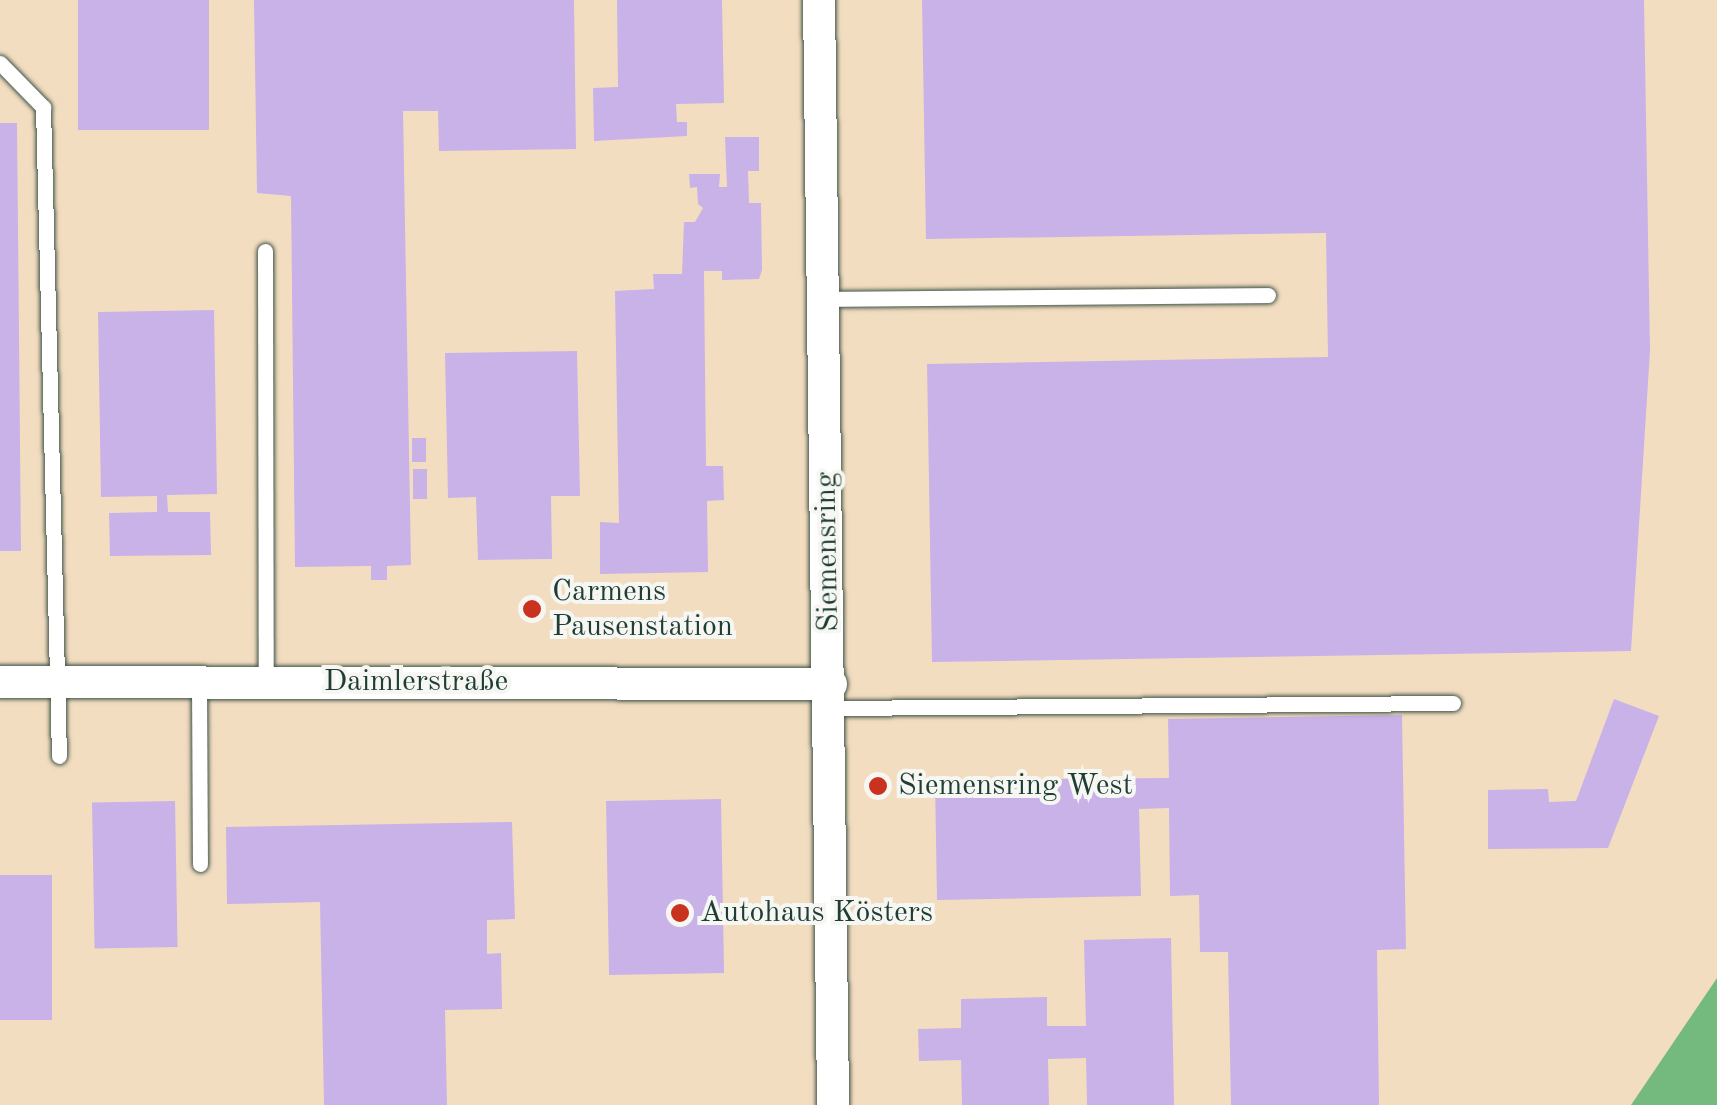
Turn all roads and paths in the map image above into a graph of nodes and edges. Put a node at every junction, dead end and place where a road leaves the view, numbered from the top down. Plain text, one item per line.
1 (819, 0) edge
2 (0, 63) edge
3 (264, 251) dead end
4 (1268, 295) dead end
5 (822, 299) junction
6 (199, 681) junction
7 (266, 681) junction
8 (0, 682) edge
9 (58, 683) junction
10 (831, 696) junction
11 (1454, 703) dead end
12 (59, 756) dead end
13 (200, 864) dead end
14 (833, 1105) edge

1 - 5 street, Siemensring
2 - 9 lane
3 - 7 lane
4 - 5 lane
5 - 10 street, Siemensring
6 - 7 street, Daimlerstraße
6 - 9 street, Daimlerstraße
6 - 13 lane
7 - 10 street, Daimlerstraße
8 - 9 street, Daimlerstraße
9 - 12 lane
10 - 11 lane
10 - 14 street, Siemensring

